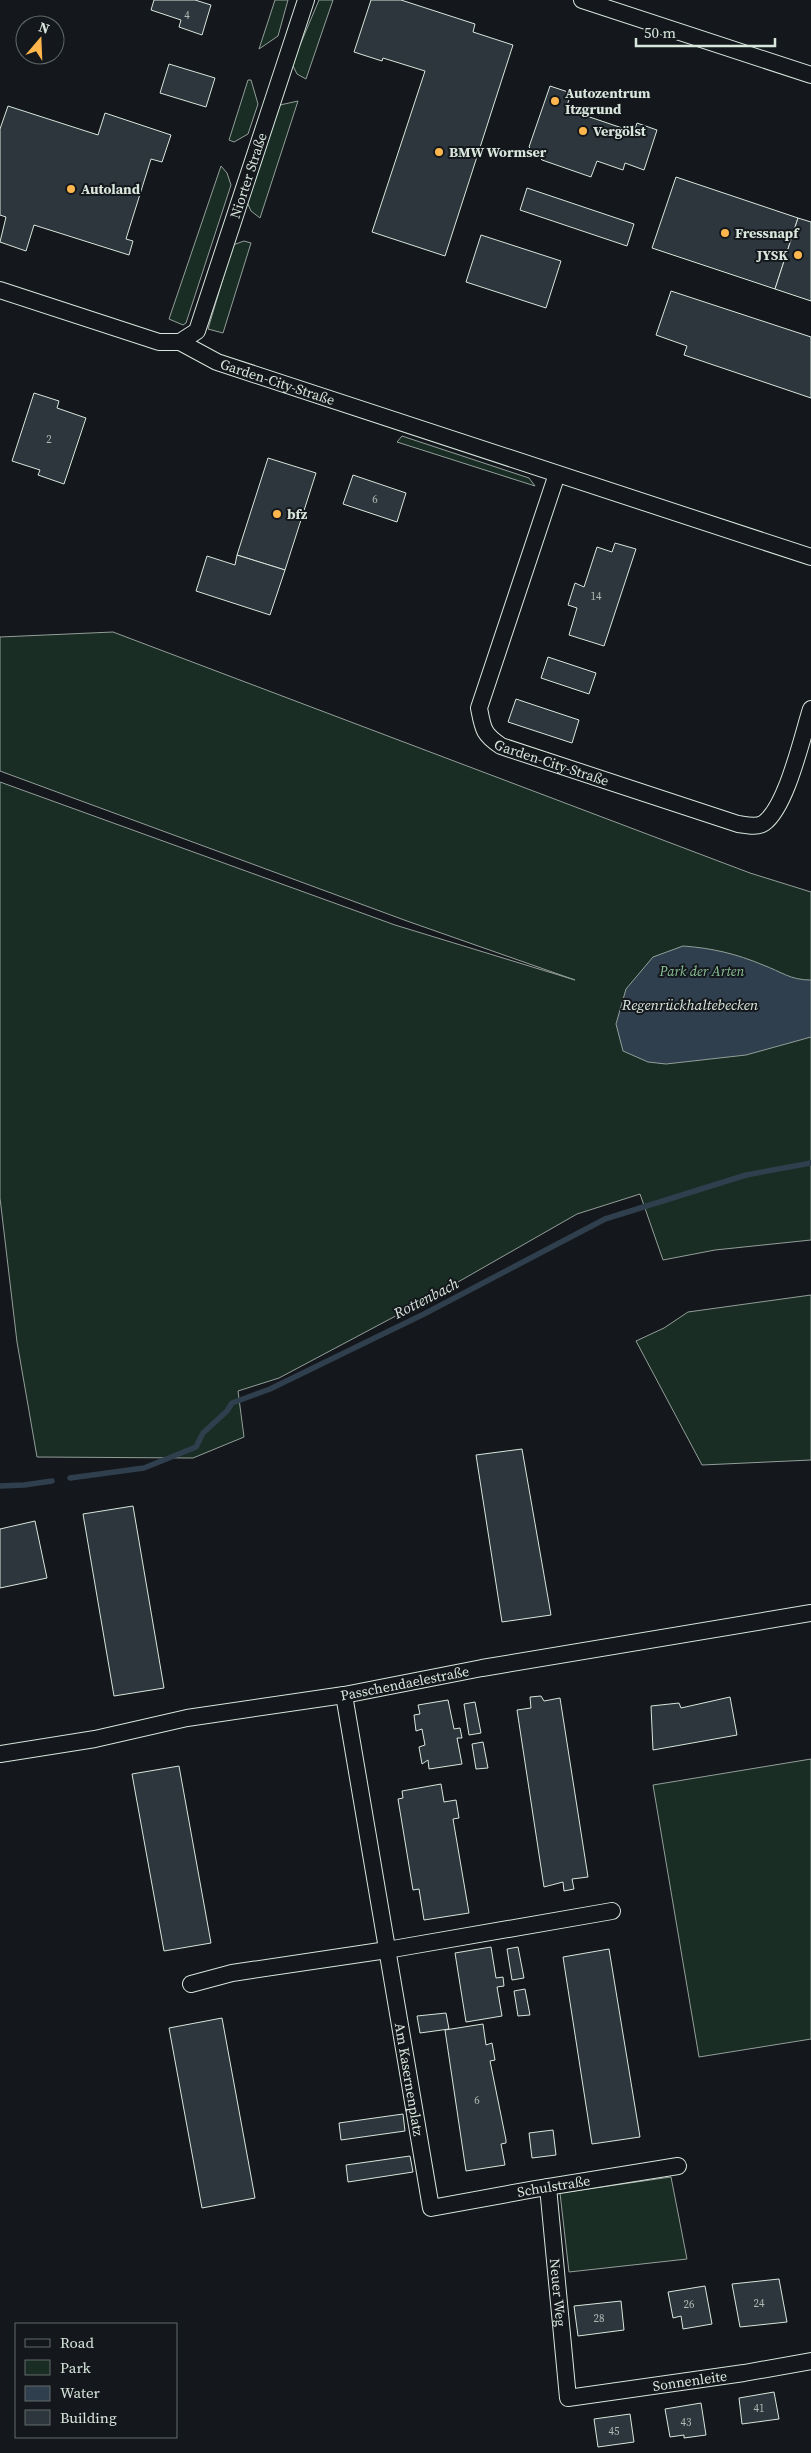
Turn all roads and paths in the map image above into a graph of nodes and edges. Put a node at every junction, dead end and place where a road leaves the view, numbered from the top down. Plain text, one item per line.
1 (306, 0) edge
2 (582, 0) edge
3 (811, 75) edge
4 (0, 290) edge
5 (180, 342) junction
6 (556, 474) junction
7 (811, 557) edge
8 (811, 709) edge
9 (811, 1614) edge
10 (344, 1695) junction
11 (0, 1754) edge
12 (612, 1911) dead end
13 (387, 1950) junction
14 (191, 1984) dead end
15 (678, 2166) dead end
16 (548, 2187) junction
17 (431, 2208) joint
18 (811, 2360) edge
19 (568, 2398) joint

1 - 5 street, Niorter Straße
2 - 3 street
4 - 5 street, Garden-City-Straße
5 - 6 street, Garden-City-Straße
6 - 7 street, Garden-City-Straße
6 - 8 street, Garden-City-Straße
9 - 10 street, Passchendaelestraße
10 - 11 street, Passchendaelestraße
10 - 13 street, Am Kasernenplatz
12 - 13 street
13 - 14 street
13 - 17 street, Am Kasernenplatz
15 - 16 street, Schulstraße
16 - 17 street, Schulstraße
16 - 19 street, Neuer Weg
18 - 19 street, Sonnenleite

